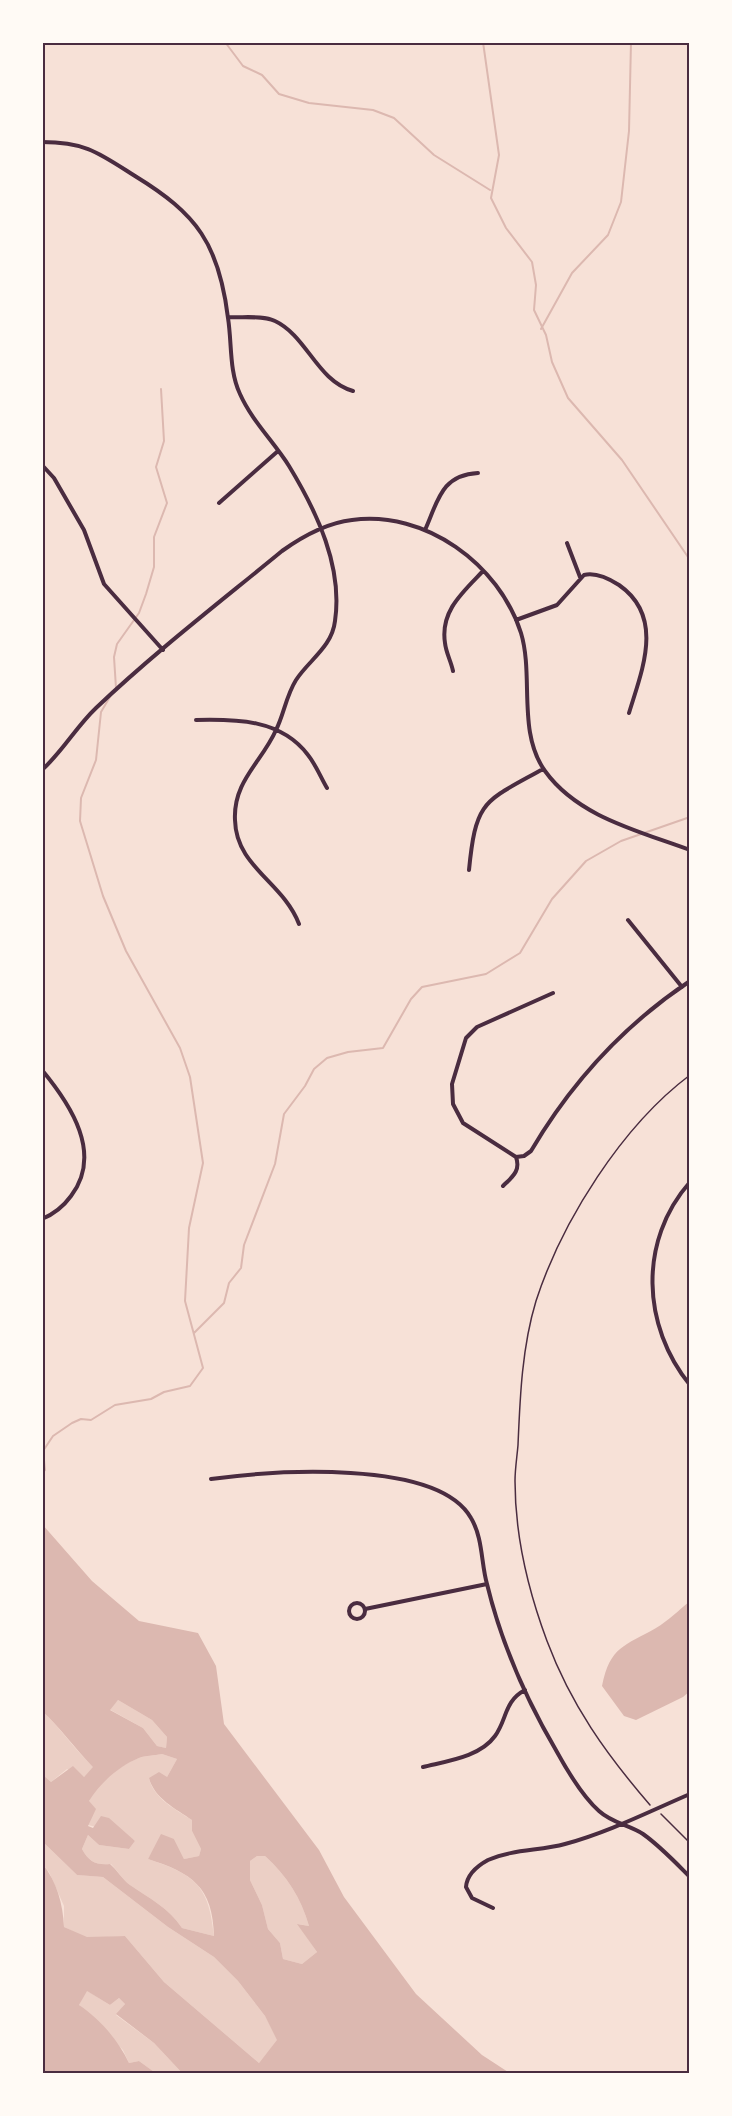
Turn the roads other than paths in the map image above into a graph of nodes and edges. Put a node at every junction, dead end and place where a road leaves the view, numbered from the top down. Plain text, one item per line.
1 (42, 142) edge
2 (228, 317) junction
3 (353, 391) dead end
4 (278, 451) junction
5 (42, 465) edge
6 (478, 473) dead end
7 (219, 503) dead end
8 (320, 530) junction
9 (425, 530) junction
10 (567, 543) dead end
11 (483, 571) junction
12 (580, 577) junction
13 (516, 620) junction
14 (163, 650) junction
15 (453, 670) dead end
16 (629, 713) dead end
17 (196, 720) dead end
18 (276, 732) junction
19 (543, 769) junction
20 (42, 770) edge
21 (327, 788) dead end
22 (690, 850) edge
23 (469, 870) dead end
24 (628, 920) dead end
25 (299, 924) dead end
26 (690, 981) edge
27 (682, 987) junction
28 (553, 993) dead end
29 (42, 1070) edge
30 (516, 1157) junction
31 (690, 1182) edge
32 (502, 1186) dead end
33 (42, 1219) edge
34 (690, 1385) edge
35 (212, 1479) dead end
36 (487, 1584) junction
37 (365, 1609) junction
38 (525, 1690) junction
39 (423, 1767) dead end
40 (690, 1794) edge
41 (622, 1825) junction
42 (690, 1877) edge
43 (493, 1908) dead end

1 - 2 street
2 - 3 street
2 - 4 street
4 - 7 street
4 - 8 street
5 - 14 street
6 - 9 street
8 - 9 street
8 - 14 street
8 - 18 street
9 - 11 street
10 - 12 street
11 - 13 street
11 - 15 street
12 - 13 street
12 - 16 street
13 - 19 street
14 - 20 street
17 - 18 street
18 - 21 street
18 - 25 street
19 - 22 street
19 - 23 street
24 - 27 street
26 - 27 street
27 - 30 street
28 - 30 street
29 - 33 street
30 - 32 street
31 - 34 street
35 - 36 street
36 - 37 street
36 - 38 street
37 - 37 street
38 - 39 street
38 - 41 street
40 - 41 street
41 - 42 street
41 - 43 street

